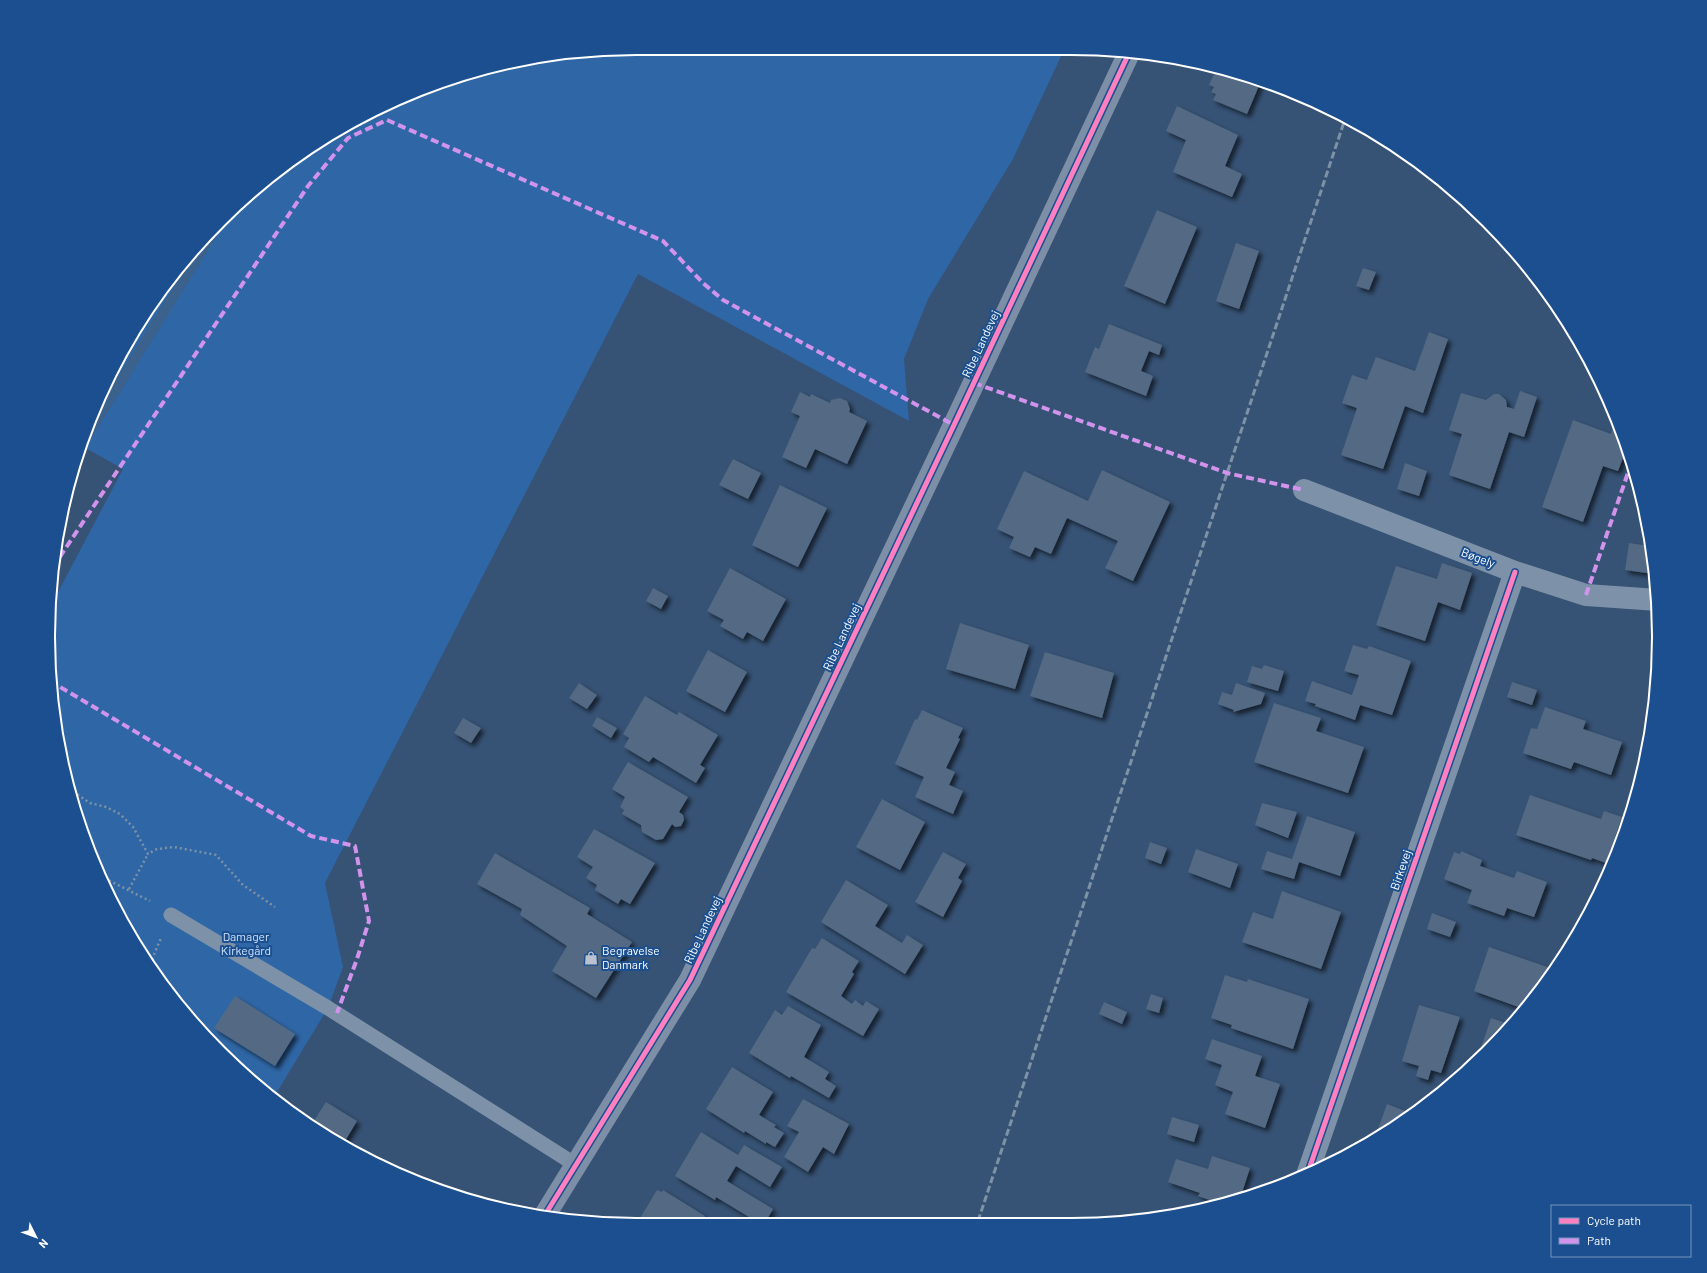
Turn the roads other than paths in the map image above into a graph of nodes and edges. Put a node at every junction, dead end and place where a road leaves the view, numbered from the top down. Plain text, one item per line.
1 (1127, 58) edge
2 (1304, 490) dead end
3 (1515, 572) junction
4 (1651, 600) edge
5 (171, 915) road end
6 (576, 1165) junction
7 (1310, 1166) edge
8 (548, 1211) edge

1 - 6 main road, Ribe Landevej
2 - 3 street, Bøgely
3 - 4 street, Bøgely
3 - 7 street, Birkevej
5 - 6 lane
6 - 8 main road, Ribe Landevej

